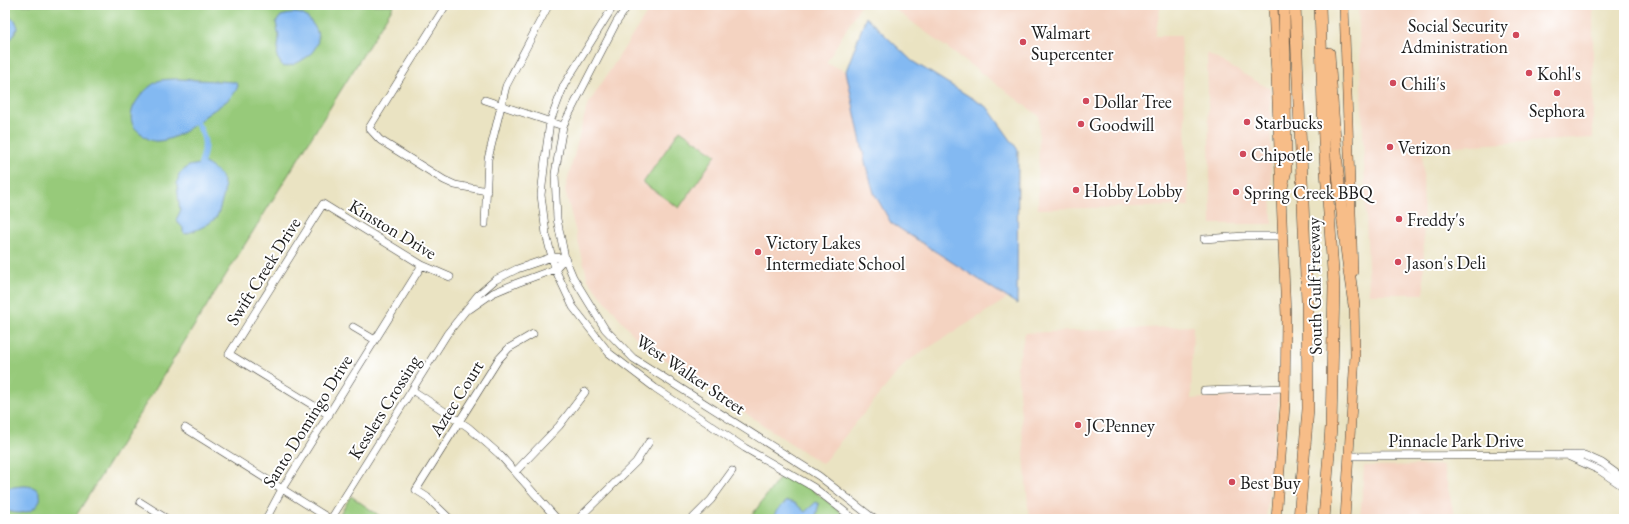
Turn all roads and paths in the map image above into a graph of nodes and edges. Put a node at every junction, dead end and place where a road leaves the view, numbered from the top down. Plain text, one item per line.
1 (446, 5) edge
2 (614, 5) edge
3 (628, 5) edge
4 (1273, 5) edge
5 (1284, 5) edge
6 (1295, 5) edge
7 (1320, 5) edge
8 (1324, 5) edge
9 (1344, 5) edge
10 (547, 6) edge
11 (485, 100) dead end
12 (501, 105) junction
13 (550, 122) junction
14 (563, 126) junction
15 (487, 191) junction
16 (1281, 192) junction
17 (323, 204) joint
18 (485, 224) dead end
19 (1283, 236) junction
20 (1204, 239) dead end
21 (552, 257) junction
22 (565, 258) junction
23 (422, 266) junction
24 (555, 268) junction
25 (450, 277) dead end
26 (1354, 305) junction
27 (465, 313) junction
28 (353, 327) dead end
29 (533, 334) dead end
30 (375, 340) junction
31 (1286, 388) junction
32 (412, 390) junction
33 (1204, 391) dead end
34 (585, 392) dead end
35 (329, 415) junction
36 (459, 421) junction
37 (186, 428) dead end
38 (649, 442) dead end
39 (1564, 455) junction
40 (1349, 456) junction
41 (732, 471) dead end
42 (515, 472) junction
43 (1624, 479) edge
44 (1624, 487) edge
45 (282, 489) junction
46 (140, 502) dead end
47 (167, 519) edge
48 (266, 519) edge
49 (331, 519) edge
50 (450, 519) edge
51 (557, 519) edge
52 (578, 519) edge
53 (692, 519) edge
54 (854, 519) edge
55 (874, 519) edge
56 (1276, 519) edge
57 (1299, 519) edge
58 (1324, 519) edge
59 (1345, 519) edge

1 - 15 street
2 - 13 street, West Walker Street
3 - 14 street, West Walker Street
4 - 16 main road
5 - 16 highway
6 - 57 highway, South Gulf Freeway
7 - 58 highway, South Gulf Freeway
8 - 26 highway
9 - 26 main road
10 - 12 street
11 - 12 street
12 - 13 street
12 - 15 street
13 - 14 street
13 - 21 street, West Walker Street
14 - 22 street, West Walker Street
15 - 18 street
16 - 19 main road
17 - 23 street, Kinston Drive
17 - 35 street, Swift Creek Drive
19 - 20 street
19 - 31 main road
21 - 22 street, Kesslers Crossing
21 - 24 street, West Walker Street
21 - 27 street, Kesslers Crossing
22 - 24 street, Kesslers Crossing
22 - 55 street, West Walker Street
23 - 25 street, Kinston Drive
23 - 30 street, Santo Domingo Drive
24 - 27 street, Kesslers Crossing
24 - 54 street, West Walker Street
26 - 40 main road
27 - 32 street, Kesslers Crossing
28 - 30 street
29 - 36 street, Aztec Court
30 - 35 street, Santo Domingo Drive
31 - 33 street
31 - 56 main road
32 - 36 street
32 - 49 street, Kesslers Crossing
34 - 42 street
35 - 45 street, Santo Domingo Drive
36 - 42 street
36 - 50 street, Aztec Court
37 - 45 street
38 - 52 street
39 - 40 street, Pinnacle Park Drive
39 - 43 street, Pinnacle Park Drive
39 - 44 street, Pinnacle Park Drive
40 - 59 main road
41 - 53 street
42 - 51 street
45 - 48 street, Santo Domingo Drive
45 - 49 street
46 - 47 street

